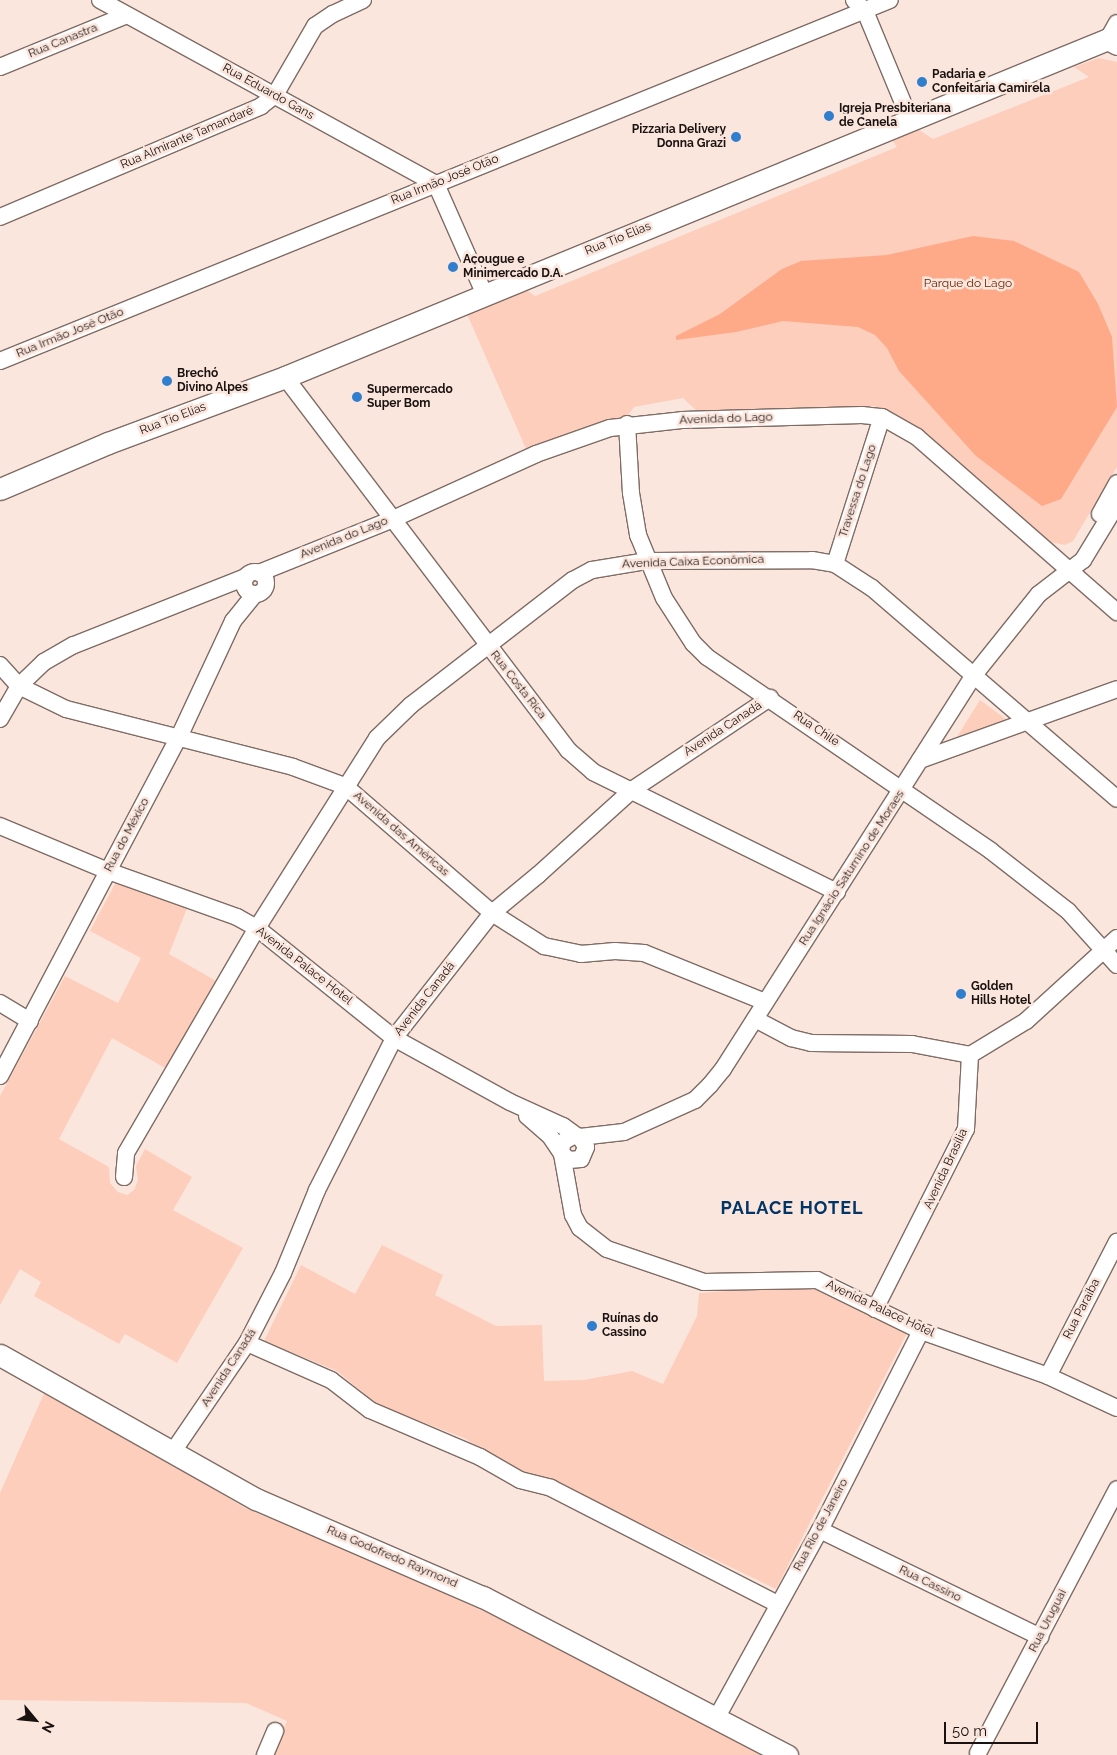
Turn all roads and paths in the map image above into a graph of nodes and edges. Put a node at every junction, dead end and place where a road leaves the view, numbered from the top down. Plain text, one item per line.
1 (100, 0) edge
2 (363, 0) edge
3 (890, 0) edge
4 (860, 5) edge
5 (331, 7) edge
6 (127, 15) junction
7 (1114, 35) edge
8 (0, 67) edge
9 (275, 96) junction
10 (911, 122) junction
11 (436, 184) junction
12 (0, 217) edge
13 (484, 293) junction
14 (0, 362) edge
15 (285, 377) junction
16 (882, 417) junction
17 (627, 424) junction
18 (1117, 483) edge
19 (0, 489) edge
20 (1117, 504) edge
21 (393, 519) junction
22 (646, 561) junction
23 (835, 564) junction
24 (1065, 571) junction
25 (246, 585) junction
26 (1117, 612) edge
27 (488, 647) junction
28 (0, 665) edge
29 (974, 675) junction
30 (19, 686) junction
31 (1117, 689) edge
32 (770, 698) junction
33 (0, 719) edge
34 (1027, 721) junction
35 (179, 737) junction
36 (920, 760) junction
37 (345, 786) junction
38 (903, 788) junction
39 (632, 790) junction
40 (1117, 799) edge
41 (0, 826) edge
42 (108, 871) junction
43 (837, 892) junction
44 (492, 913) junction
45 (257, 928) junction
46 (1117, 938) edge
47 (1102, 951) junction
48 (1117, 965) edge
49 (765, 1002) junction
50 (0, 1003) edge
51 (755, 1019) junction
52 (30, 1021) junction
53 (394, 1038) junction
54 (970, 1056) junction
55 (0, 1076) edge
56 (510, 1102) junction
57 (624, 1132) junction
58 (578, 1137) junction
59 (562, 1152) junction
60 (583, 1157) junction
61 (124, 1177) dead end
62 (570, 1202) junction
63 (1117, 1242) edge
64 (875, 1309) junction
65 (921, 1331) junction
66 (248, 1343) junction
67 (0, 1355) edge
68 (1048, 1376) junction
69 (1117, 1408) edge
70 (172, 1453) junction
71 (1117, 1488) edge
72 (820, 1530) junction
73 (778, 1604) junction
74 (1040, 1637) junction
75 (717, 1717) dead end
76 (276, 1732) dead end
77 (978, 1753) dead end
78 (265, 1755) edge
79 (787, 1755) edge

1 - 6 street, Rua Eduardo Gans
2 - 5 street, Rua Almirante Tamandaré
3 - 4 street, Rua Irmão José Otão
4 - 10 street
4 - 11 street, Rua Irmão José Otão
5 - 9 street, Rua Almirante Tamandaré
6 - 8 street, Rua Canastra
6 - 9 street, Rua Eduardo Gans
7 - 10 main road, Rua Tio Elias
9 - 11 street, Rua Eduardo Gans
9 - 12 street, Rua Almirante Tamandaré
10 - 13 main road, Rua Tio Elias
11 - 13 street
11 - 14 street, Rua Irmão José Otão
13 - 15 main road, Rua Tio Elias
15 - 19 main road, Rua Tio Elias
15 - 21 street, Rua Costa Rica
16 - 17 street, Avenida do Lago
16 - 23 street, Travessa do Lago
16 - 24 street, Avenida do Lago
17 - 21 street, Avenida do Lago
17 - 22 street, Rua Chile
18 - 24 street, Rua Ignácio Saturnino de Moraes
20 - 24 street, Rua Ignácio Saturnino de Moraes
21 - 25 street, Avenida do Lago
21 - 27 street, Rua Costa Rica
22 - 23 street, Avenida Caixa Econômica
22 - 27 street, Avenida Caixa Econômica
22 - 32 street, Rua Chile
23 - 29 street, Avenida Caixa Econômica
24 - 26 street, Avenida do Lago
24 - 29 street, Rua Ignácio Saturnino de Moraes
25 - 30 street, Avenida do Lago
25 - 35 street, Rua do México
27 - 37 street, Avenida Caixa Econômica
27 - 39 street, Rua Costa Rica
28 - 30 street, Avenida das Américas
29 - 34 street, Avenida Caixa Econômica
29 - 36 street, Rua Ignácio Saturnino de Moraes
30 - 33 street, Avenida do Lago
30 - 35 street, Avenida das Américas
31 - 34 street
32 - 38 street, Rua Chile
32 - 39 street, Avenida Canadá
34 - 36 street
34 - 40 street, Avenida Caixa Econômica
35 - 37 street, Avenida das Américas
35 - 42 street, Rua do México
36 - 38 street, Rua Ignácio Saturnino de Moraes
37 - 44 street, Avenida das Américas
37 - 45 street, Avenida Caixa Econômica
38 - 43 street, Rua Ignácio Saturnino de Moraes
38 - 47 street, Rua Chile
39 - 43 street, Rua Costa Rica
39 - 44 street, Avenida Canadá
41 - 42 street, Avenida Palace Hotel
42 - 45 street, Avenida Palace Hotel
42 - 52 street, Rua do México
43 - 49 street, Rua Ignácio Saturnino de Moraes
44 - 49 street, Avenida das Américas
44 - 53 street, Avenida Canadá
45 - 53 street, Avenida Palace Hotel
45 - 61 street, Avenida Caixa Econômica
46 - 47 street
47 - 48 street, Rua Chile
47 - 54 street
49 - 51 street, Rua Ignácio Saturnino de Moraes
50 - 52 street
51 - 54 street
51 - 57 street, Rua Ignácio Saturnino de Moraes
52 - 55 street, Rua do México
53 - 56 street, Avenida Palace Hotel
53 - 66 street, Avenida Canadá
54 - 64 street, Avenida Brasília
56 - 58 street, Avenida Palace Hotel
56 - 59 street, Avenida Palace Hotel
57 - 58 street, Rua Ignácio Saturnino de Moraes
57 - 60 street, Rua Ignácio Saturnino de Moraes
58 - 59 street
58 - 60 street
59 - 60 street
59 - 62 street, Avenida Palace Hotel
60 - 62 street
62 - 64 street, Avenida Palace Hotel
63 - 68 street, Rua Paraíba
64 - 65 street, Avenida Palace Hotel
65 - 68 street, Avenida Palace Hotel
65 - 72 street, Rua Rio de Janeiro
66 - 70 street, Avenida Canadá
66 - 73 street
67 - 70 main road, Rua Godofredo Raymond
68 - 69 street, Avenida Palace Hotel
70 - 79 main road, Rua Godofredo Raymond
71 - 74 street, Rua Uruguai
72 - 73 street, Rua Rio de Janeiro
72 - 74 street, Rua Cassino
73 - 75 street, Rua Rio de Janeiro
74 - 77 street, Rua Uruguai
76 - 78 street

